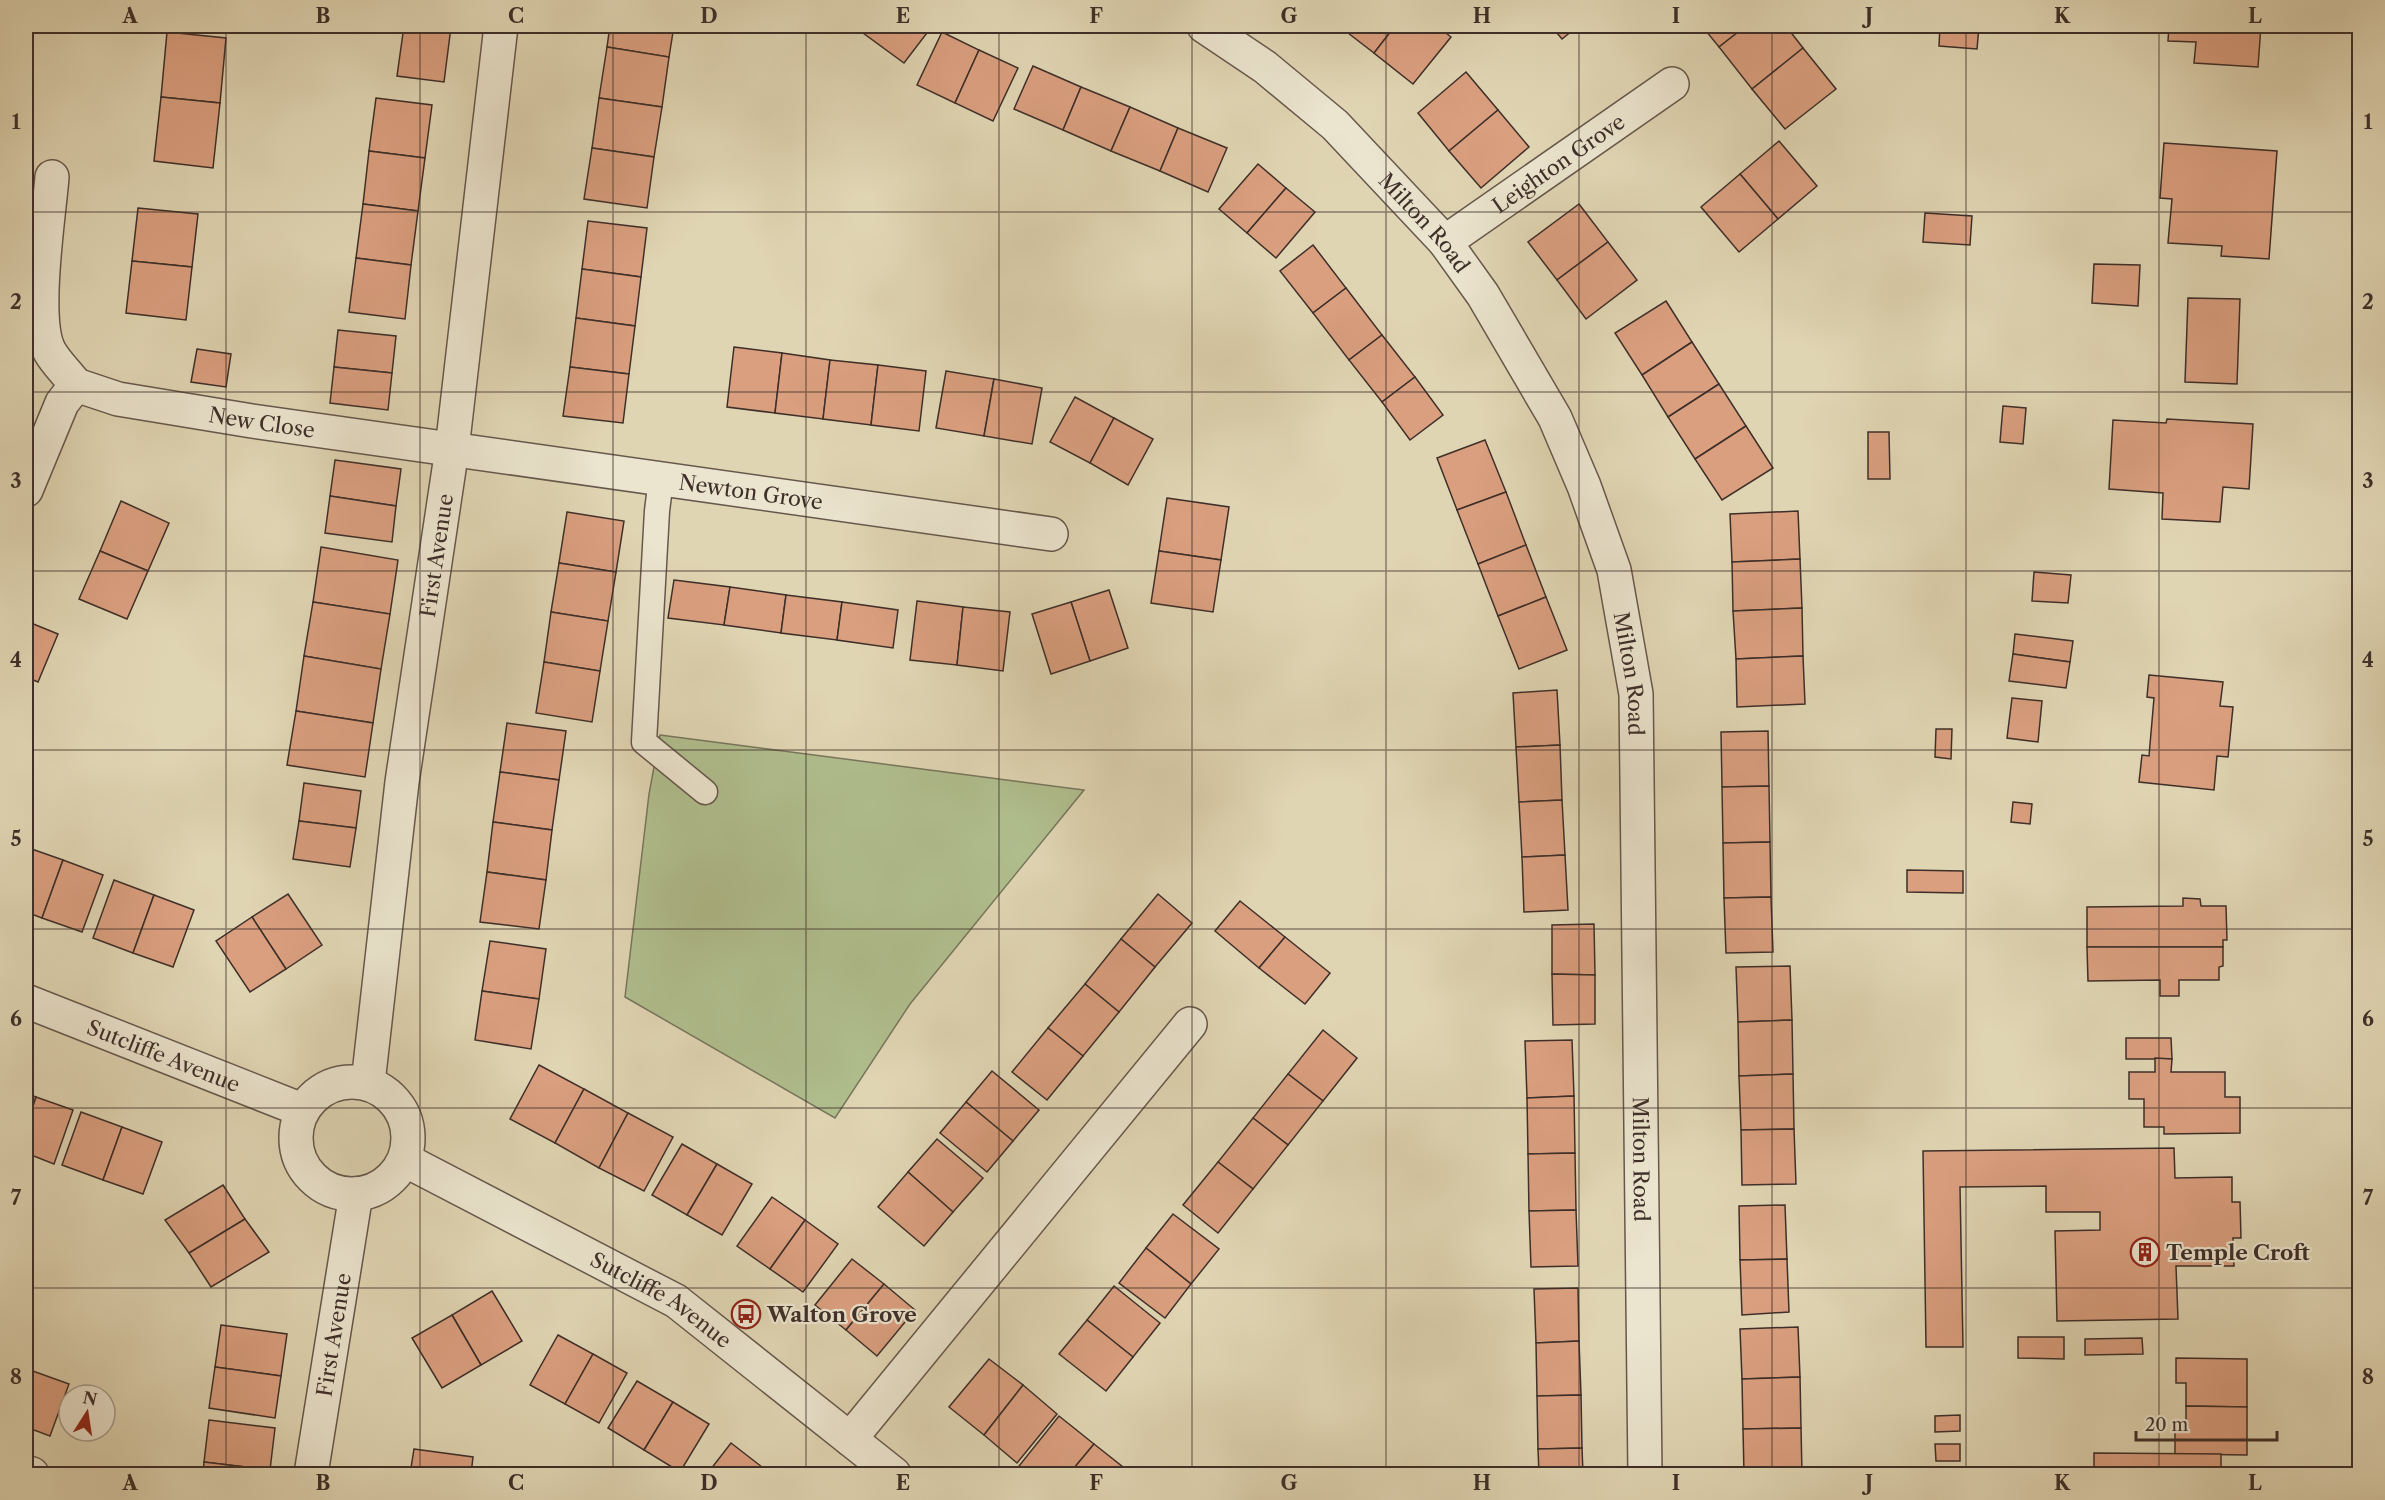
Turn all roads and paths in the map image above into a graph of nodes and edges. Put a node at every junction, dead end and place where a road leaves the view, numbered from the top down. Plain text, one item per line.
1 (501, 26) edge
2 (1204, 26) edge
3 (1672, 84) dead end
4 (52, 177) dead end
5 (1445, 242) junction
6 (76, 385) junction
7 (452, 449) junction
8 (661, 479) junction
9 (26, 490) edge
10 (1051, 534) dead end
11 (705, 792) dead end
12 (26, 1001) edge
13 (1190, 1024) dead end
14 (368, 1083) junction
15 (302, 1110) junction
16 (405, 1160) junction
17 (356, 1194) junction
18 (850, 1439) junction
19 (26, 1472) edge
20 (32, 1474) edge
21 (311, 1474) edge
22 (894, 1474) edge
23 (1645, 1474) edge

1 - 7 street, First Avenue
2 - 5 street, Milton Road
3 - 5 street, Leighton Grove
4 - 6 street
5 - 23 street, Milton Road
6 - 7 street, New Close
6 - 9 street
7 - 8 street, Newton Grove
7 - 14 street, First Avenue
8 - 10 street, Newton Grove
8 - 11 lane
12 - 15 street, Sutcliffe Avenue
13 - 18 street
14 - 15 street
14 - 16 street
15 - 17 street
16 - 17 street
16 - 18 street, Sutcliffe Avenue
17 - 21 street, First Avenue
18 - 22 street, Sutcliffe Avenue
19 - 20 street

